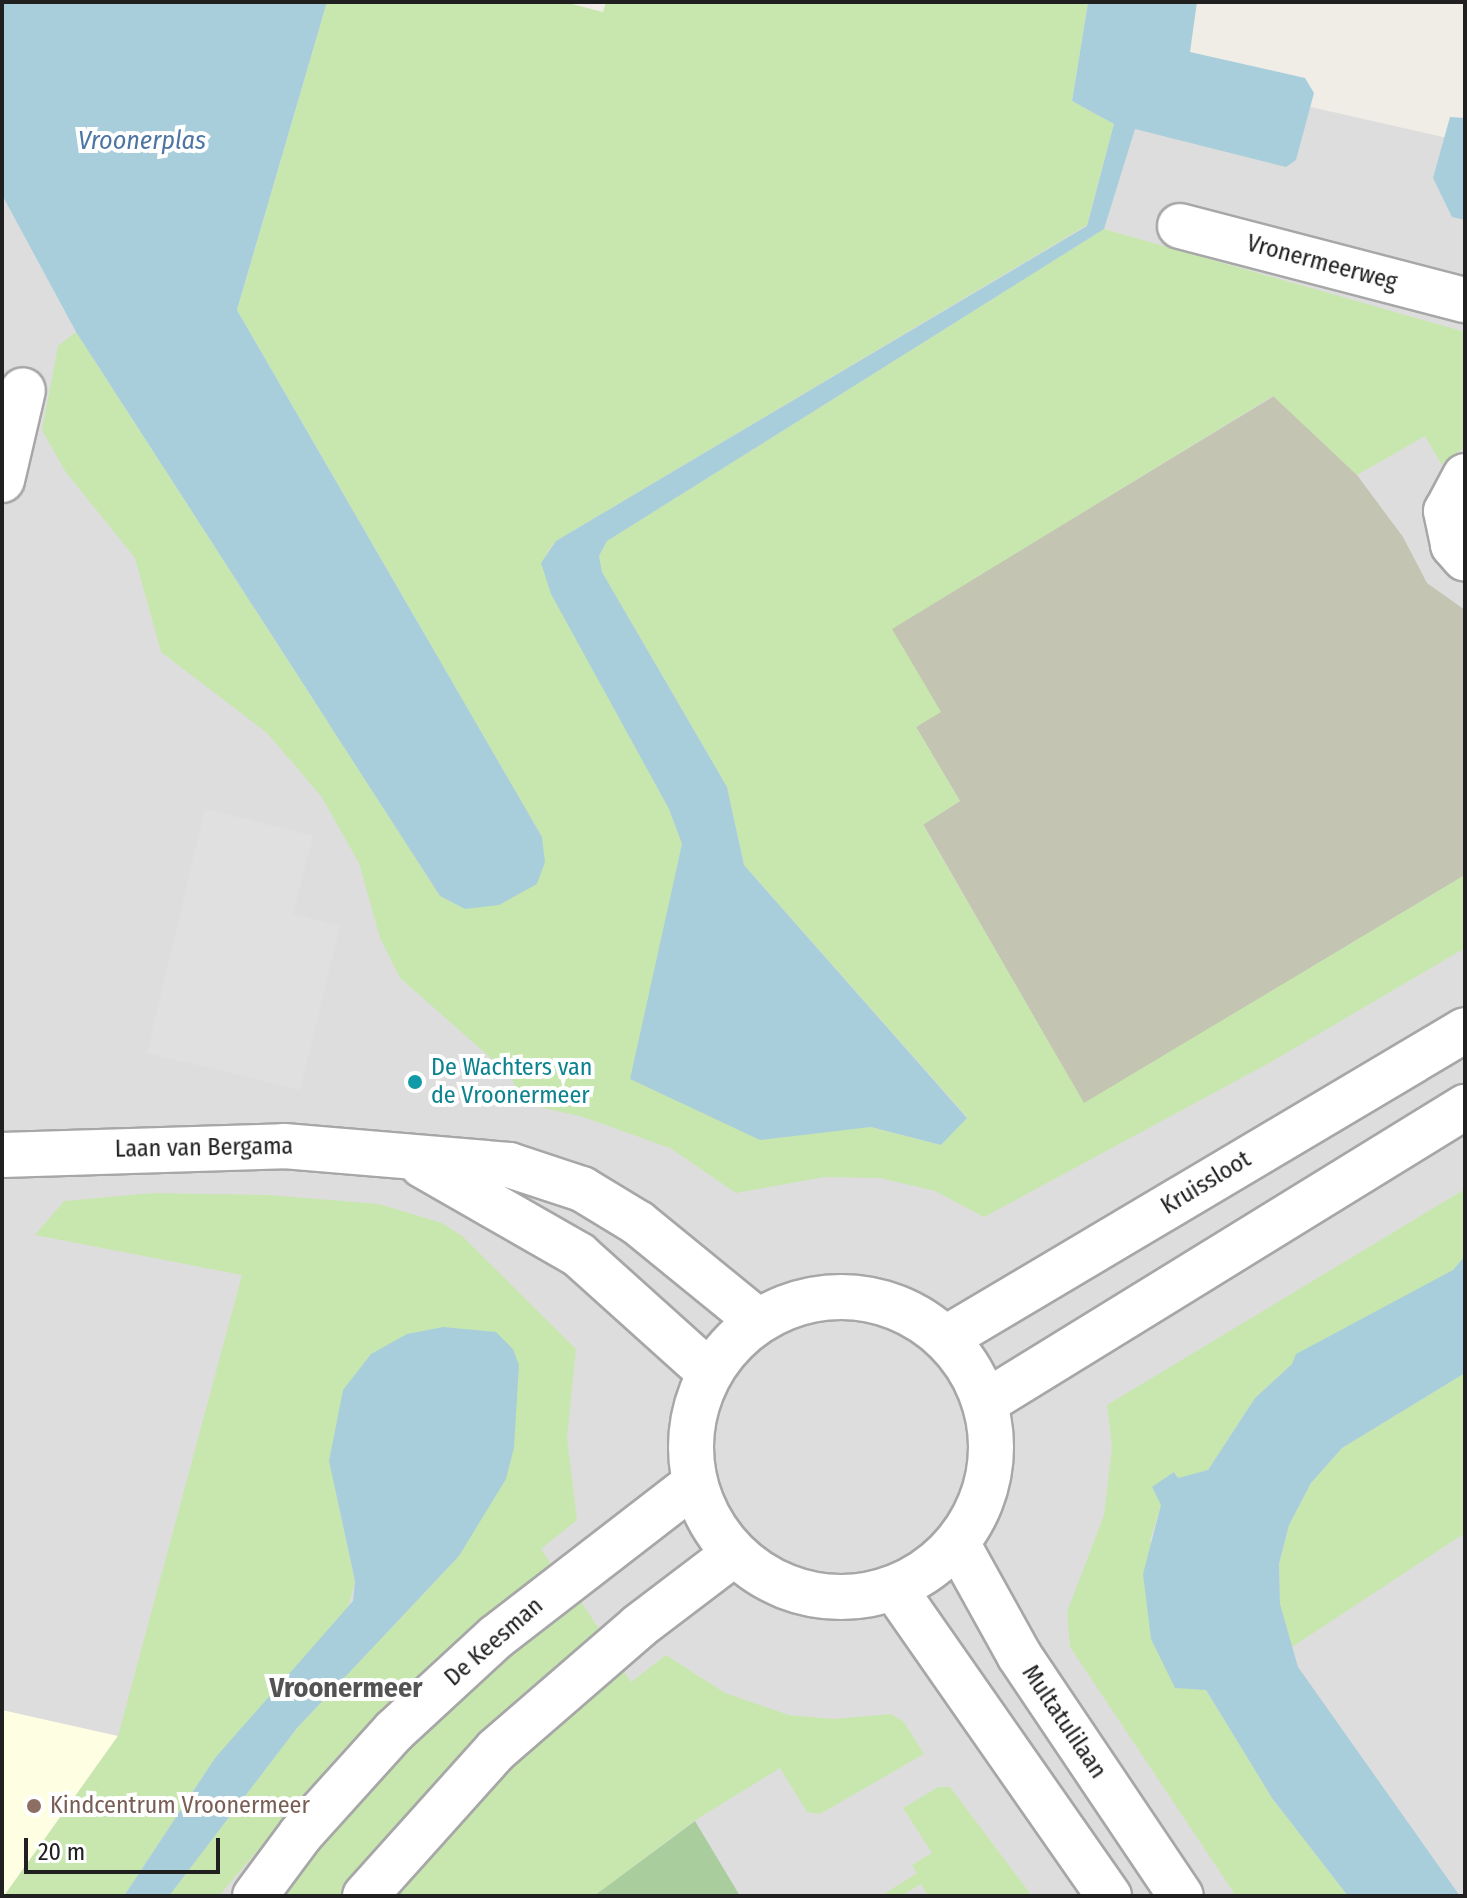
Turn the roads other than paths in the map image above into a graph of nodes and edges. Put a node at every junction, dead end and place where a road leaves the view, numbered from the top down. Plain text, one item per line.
1 (1180, 226) dead end
2 (1465, 300) edge
3 (23, 390) dead end
4 (1465, 476) edge
5 (2, 480) edge
6 (1465, 559) edge
7 (1465, 1030) edge
8 (1465, 1107) edge
9 (2, 1155) edge
10 (406, 1157) junction
11 (757, 1320) junction
12 (948, 1337) junction
13 (709, 1372) junction
14 (986, 1402) junction
15 (693, 1485) junction
16 (957, 1543) junction
17 (734, 1554) junction
18 (894, 1588) junction
19 (255, 1896) edge
20 (365, 1896) edge
21 (1109, 1896) edge
22 (1181, 1896) edge

1 - 2 street, Vronermeerweg
3 - 5 street
4 - 6 street
7 - 12 street, Kruissloot
8 - 14 street
9 - 10 street, Laan van Bergama
10 - 11 street, Laan van Bergama
10 - 13 street, Laan van Bergama
11 - 12 street
11 - 13 street
12 - 14 street
13 - 15 street
14 - 16 street
15 - 17 street
15 - 19 street, De Keesman
16 - 18 street
16 - 22 street, Multatulilaan
17 - 18 street
17 - 20 street
18 - 21 street

